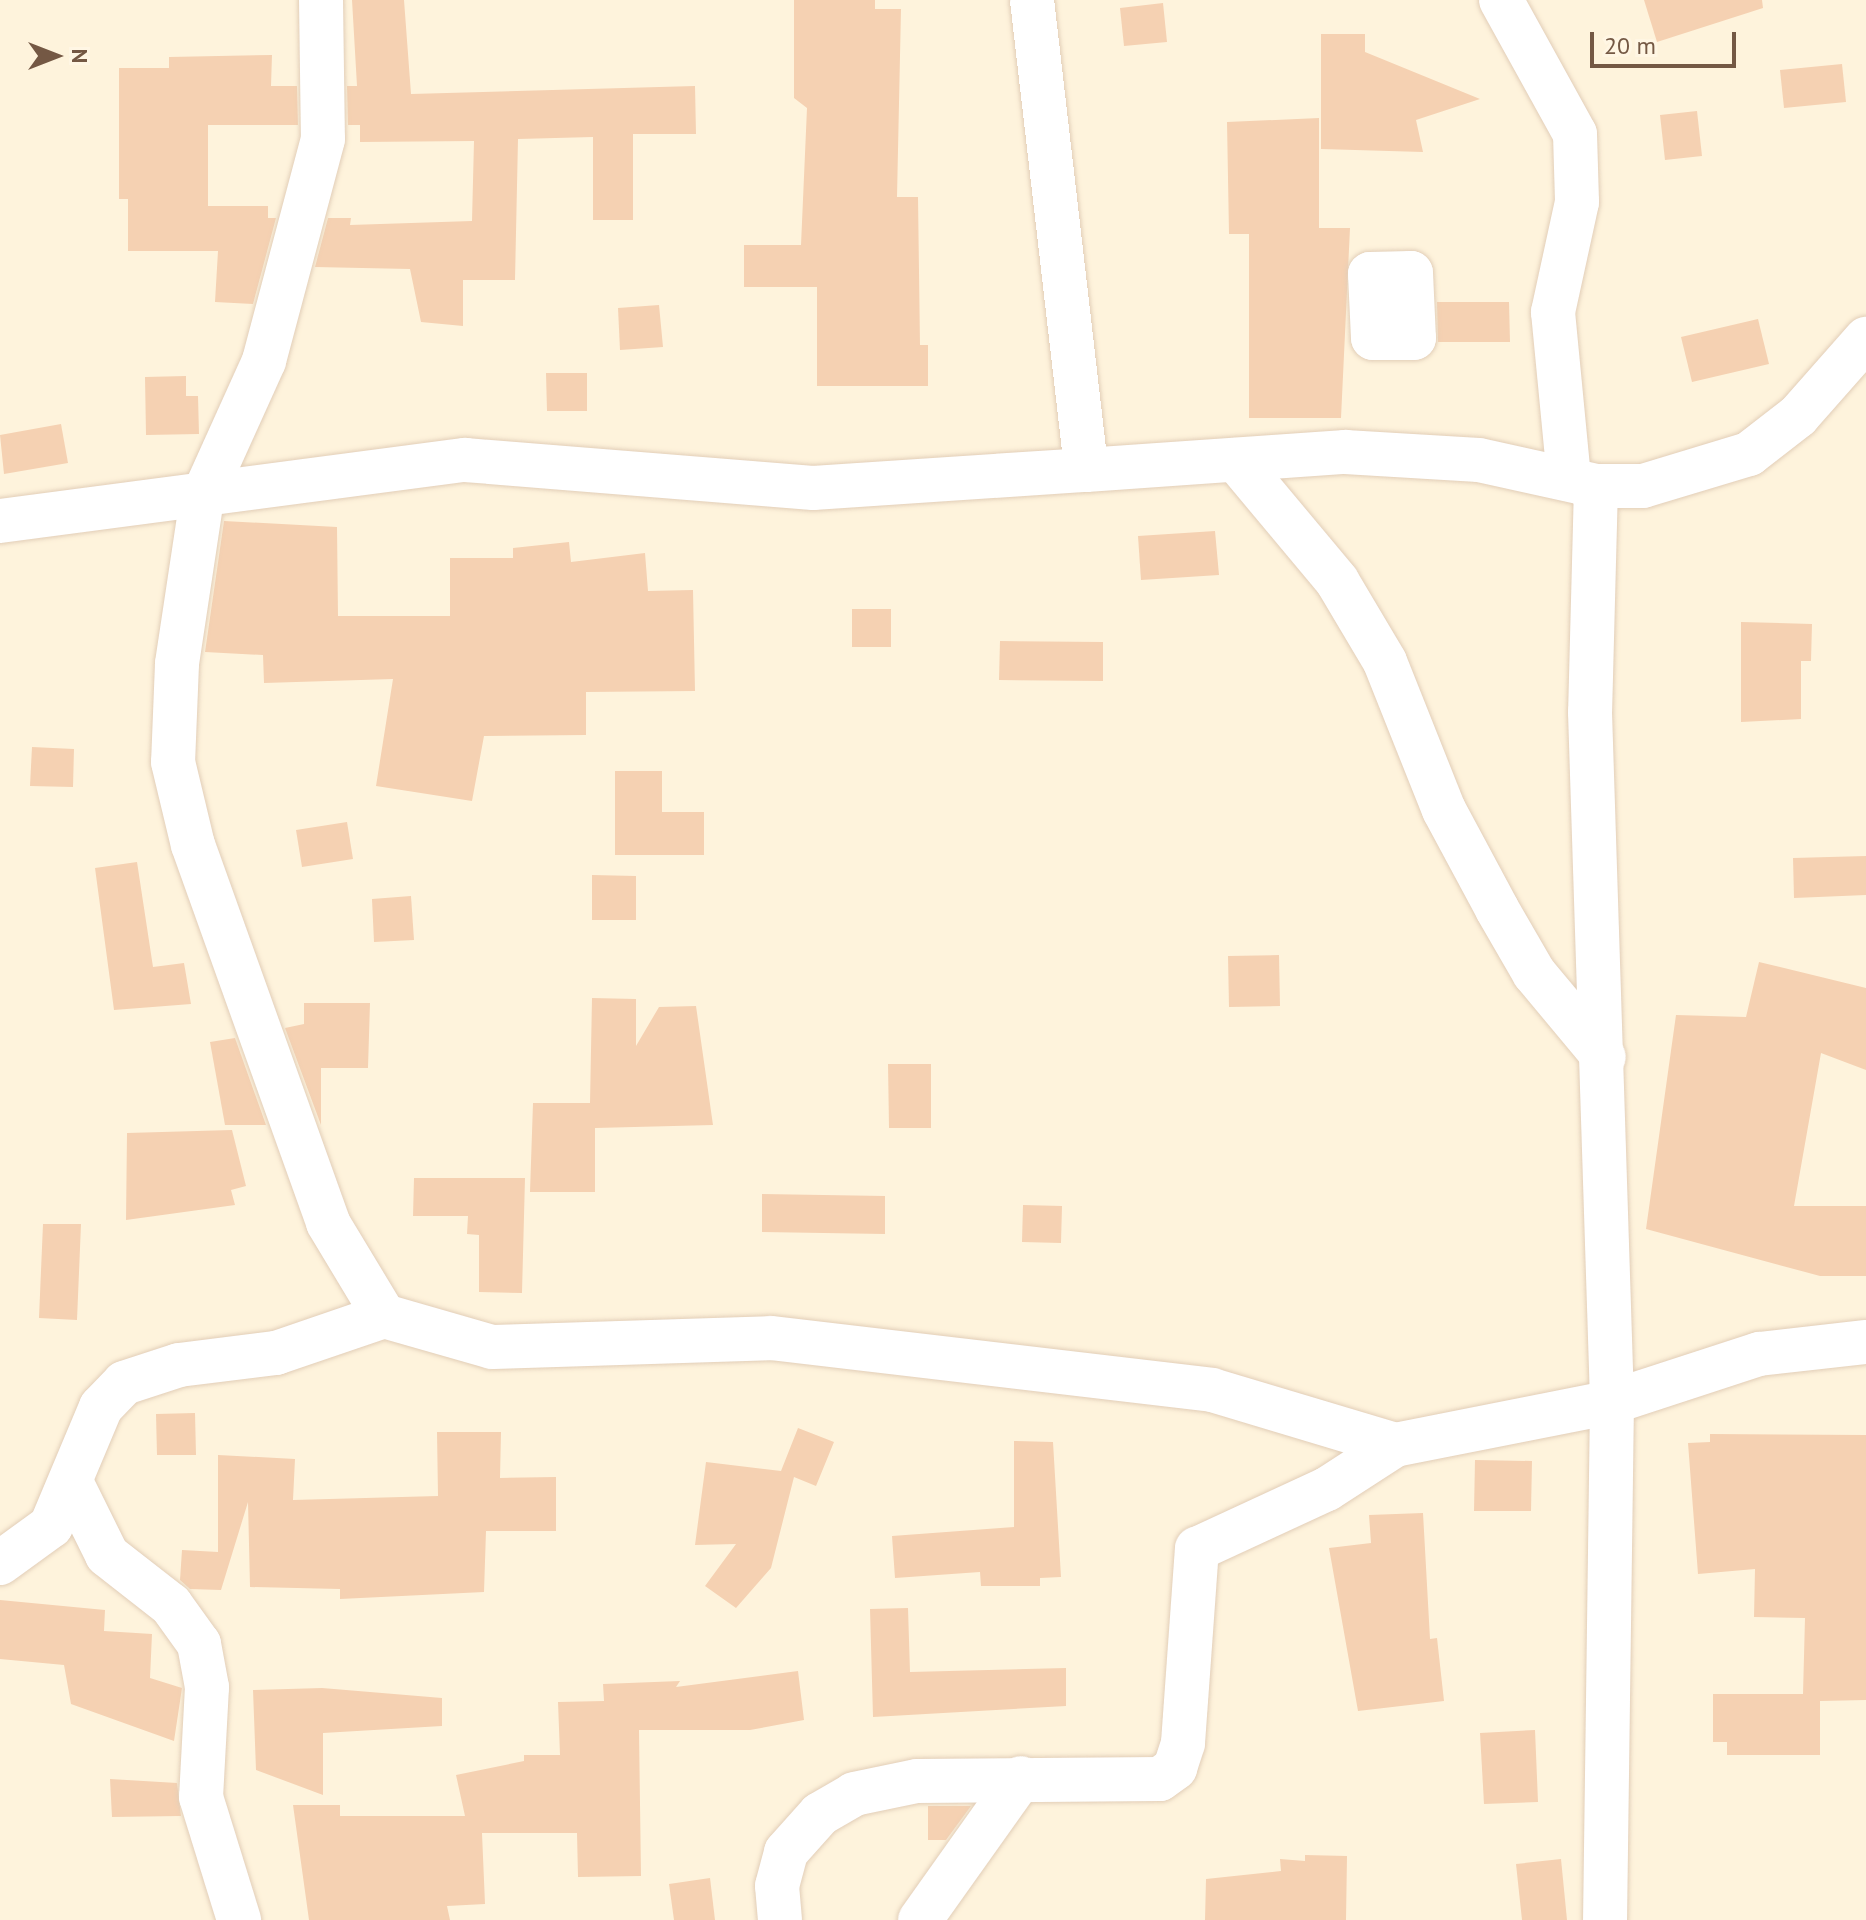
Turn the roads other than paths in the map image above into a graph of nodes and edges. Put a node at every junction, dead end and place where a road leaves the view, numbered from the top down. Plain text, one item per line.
1 (321, 0) edge
2 (1032, 0) edge
3 (1501, 0) edge
4 (1866, 339) edge
5 (1236, 460) junction
6 (1086, 470) junction
7 (1582, 482) junction
8 (202, 498) junction
9 (0, 521) edge
10 (1604, 1057) junction
11 (384, 1316) junction
12 (1866, 1342) edge
13 (1612, 1402) junction
14 (1395, 1445) junction
15 (71, 1482) junction
16 (0, 1563) edge
17 (1021, 1778) junction
18 (239, 1920) edge
19 (780, 1920) edge
20 (920, 1920) edge
21 (1605, 1920) edge

1 - 8 street
2 - 6 street
3 - 7 street
4 - 7 street
5 - 6 street
5 - 7 street
5 - 10 street
6 - 8 street
7 - 10 street
8 - 9 street
8 - 11 street
10 - 13 street
11 - 14 street
11 - 15 street
12 - 13 street
13 - 14 street
13 - 21 street
14 - 17 street
15 - 16 street
15 - 18 street
17 - 19 street
17 - 20 street

